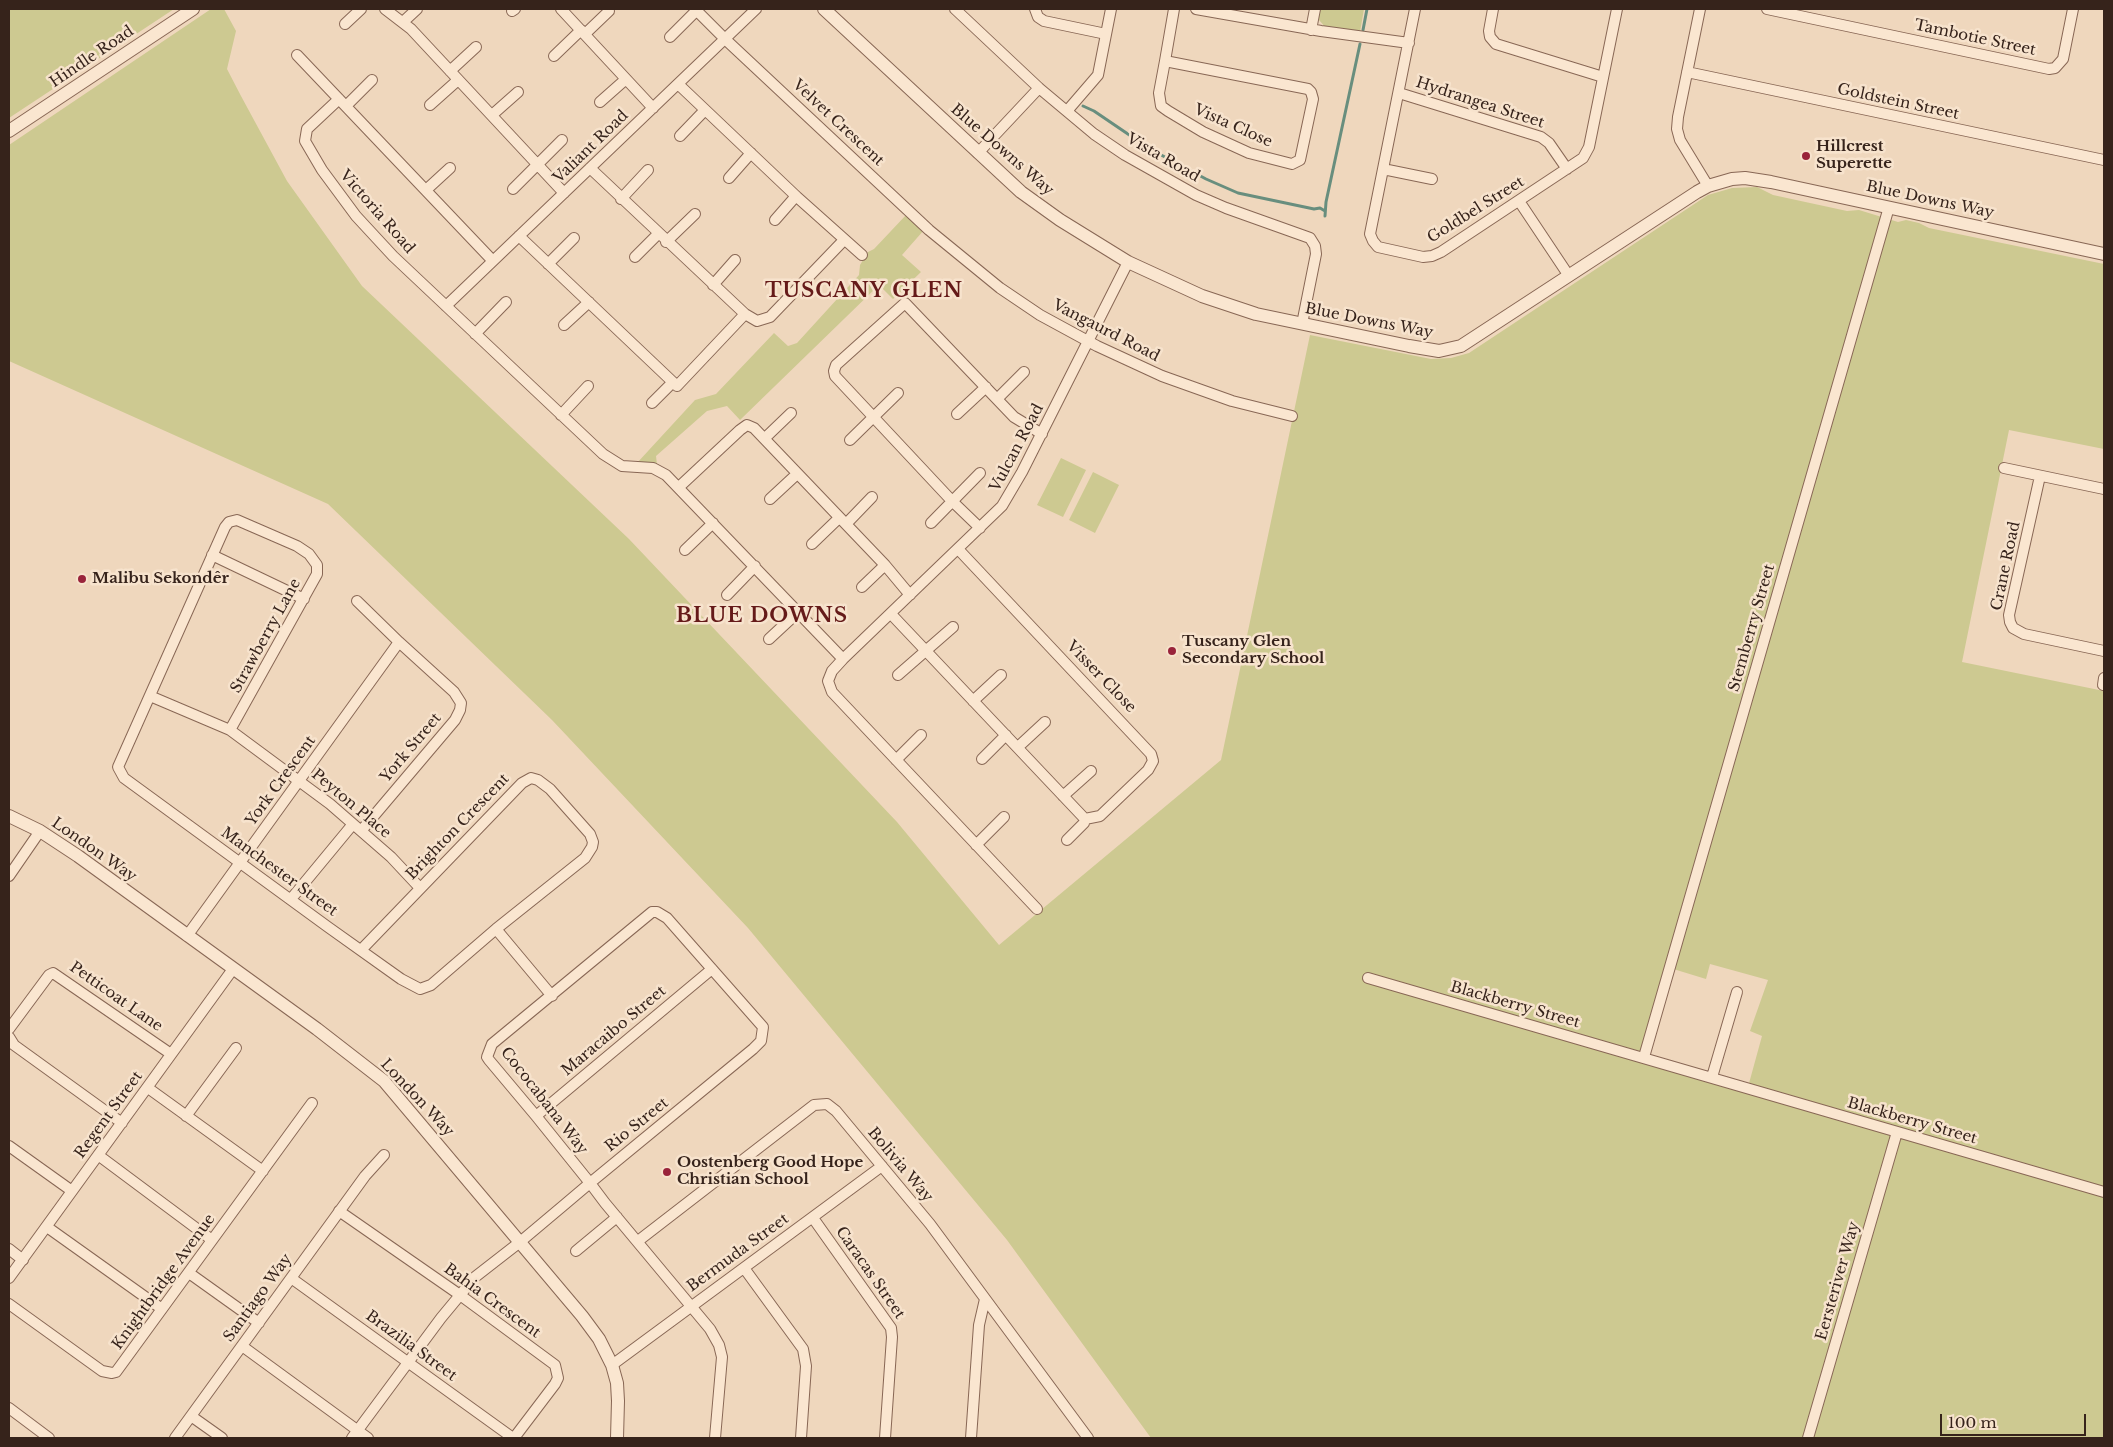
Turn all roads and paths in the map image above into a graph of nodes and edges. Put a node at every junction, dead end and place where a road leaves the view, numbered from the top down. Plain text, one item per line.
1 (193, 9) edge
2 (362, 9) edge
3 (385, 9) edge
4 (417, 9) edge
5 (562, 9) edge
6 (756, 9) edge
7 (824, 9) edge
8 (956, 9) edge
9 (1035, 9) edge
10 (1111, 9) edge
11 (1174, 9) edge
12 (1196, 9) edge
13 (1315, 9) edge
14 (1415, 9) edge
15 (1493, 9) edge
16 (1618, 9) edge
17 (1700, 9) edge
18 (1767, 9) edge
19 (2073, 9) edge
20 (696, 10) edge
21 (1784, 10) edge
22 (609, 11) dead end
23 (403, 22) junction
24 (345, 24) dead end
25 (1311, 30) junction
26 (583, 32) junction
27 (1106, 34) junction
28 (670, 36) dead end
29 (725, 39) junction
30 (1409, 43) junction
31 (476, 47) dead end
32 (297, 55) dead end
33 (554, 56) dead end
34 (1164, 61) junction
35 (450, 71) junction
36 (1687, 72) junction
37 (1603, 77) junction
38 (626, 79) junction
39 (372, 80) dead end
40 (458, 80) junction
41 (678, 84) junction
42 (1039, 88) junction
43 (518, 92) dead end
44 (1398, 93) junction
45 (600, 102) dead end
46 (342, 103) junction
47 (430, 105) dead end
48 (653, 108) junction
49 (705, 110) junction
50 (1066, 111) junction
51 (492, 115) junction
52 (9, 131) edge
53 (680, 136) dead end
54 (562, 140) dead end
55 (751, 153) junction
56 (978, 153) junction
57 (2104, 160) edge
58 (536, 165) junction
59 (450, 168) dead end
60 (590, 168) junction
61 (1383, 169) junction
62 (1567, 169) junction
63 (648, 170) dead end
64 (728, 178) dead end
65 (1432, 179) dead end
66 (1708, 186) junction
67 (426, 190) junction
68 (513, 190) dead end
69 (564, 193) junction
70 (796, 196) junction
71 (621, 199) junction
72 (1519, 201) junction
73 (1890, 207) junction
74 (695, 214) dead end
75 (775, 220) dead end
76 (929, 230) joint
77 (519, 236) junction
78 (574, 238) dead end
79 (662, 238) junction
80 (844, 240) junction
81 (2104, 254) edge
82 (862, 256) dead end
83 (635, 258) dead end
84 (492, 260) junction
85 (735, 260) dead end
86 (1128, 262) junction
87 (548, 264) junction
88 (1569, 276) junction
89 (713, 285) junction
90 (506, 302) dead end
91 (589, 302) junction
92 (446, 306) junction
93 (744, 314) junction
94 (1302, 324) junction
95 (564, 325) dead end
96 (475, 334) junction
97 (1088, 341) junction
98 (1024, 372) dead end
99 (673, 382) junction
100 (588, 386) dead end
101 (986, 387) junction
102 (898, 393) dead end
103 (997, 399) junction
104 (652, 403) dead end
105 (790, 413) dead end
106 (957, 414) dead end
107 (562, 415) junction
108 (873, 416) junction
109 (1292, 416) dead end
110 (1042, 434) junction
111 (765, 438) junction
112 (850, 440) dead end
113 (2004, 468) dead end
114 (980, 473) dead end
115 (796, 474) junction
116 (2040, 476) junction
117 (679, 487) junction
118 (2104, 489) edge
119 (872, 497) dead end
120 (770, 499) dead end
121 (952, 501) junction
122 (842, 521) junction
123 (713, 523) junction
124 (931, 523) dead end
125 (980, 528) junction
126 (812, 544) dead end
127 (958, 549) junction
128 (685, 550) dead end
129 (212, 555) junction
130 (885, 565) junction
131 (755, 566) junction
132 (862, 587) dead end
133 (727, 595) dead end
134 (910, 595) junction
135 (304, 599) junction
136 (357, 600) dead end
137 (797, 613) junction
138 (891, 614) junction
139 (953, 627) dead end
140 (768, 639) dead end
141 (399, 642) junction
142 (926, 651) junction
143 (2104, 651) edge
144 (842, 659) junction
145 (898, 676) dead end
146 (1001, 676) dead end
147 (150, 696) junction
148 (973, 701) junction
149 (1045, 722) dead end
150 (230, 730) junction
151 (921, 735) dead end
152 (1006, 735) junction
153 (1018, 748) junction
154 (982, 759) dead end
155 (896, 760) junction
156 (118, 767) joint
157 (1091, 771) dead end
158 (300, 781) junction
159 (1064, 796) junction
160 (9, 816) edge
161 (1004, 817) dead end
162 (1085, 819) junction
163 (357, 827) junction
164 (40, 831) junction
165 (1067, 840) dead end
166 (976, 845) junction
167 (241, 862) junction
168 (9, 876) edge
169 (420, 888) junction
170 (291, 899) junction
171 (1037, 909) dead end
172 (496, 929) junction
173 (187, 936) junction
174 (361, 950) junction
175 (233, 969) junction
176 (712, 969) junction
177 (1368, 978) dead end
178 (431, 985) joint
179 (1738, 992) dead end
180 (552, 996) junction
181 (763, 1027) joint
182 (9, 1029) edge
183 (10, 1044) edge
184 (236, 1048) dead end
185 (171, 1054) junction
186 (1644, 1057) junction
187 (1712, 1077) junction
188 (148, 1088) junction
189 (312, 1104) dead end
190 (186, 1116) junction
191 (536, 1116) junction
192 (122, 1123) junction
193 (1896, 1132) junction
194 (9, 1146) edge
195 (98, 1155) junction
196 (384, 1155) dead end
197 (882, 1166) junction
198 (263, 1171) junction
199 (590, 1184) junction
200 (72, 1191) junction
201 (2104, 1192) edge
202 (340, 1211) junction
203 (617, 1217) junction
204 (813, 1218) junction
205 (47, 1227) junction
206 (212, 1240) junction
207 (638, 1241) junction
208 (520, 1242) junction
209 (9, 1249) edge
210 (576, 1251) dead end
211 (23, 1260) junction
212 (744, 1268) junction
213 (189, 1273) junction
214 (9, 1278) edge
215 (291, 1278) junction
216 (460, 1295) junction
217 (984, 1299) junction
218 (9, 1304) edge
219 (692, 1305) junction
220 (162, 1309) junction
221 (259, 1323) junction
222 (242, 1346) junction
223 (408, 1363) junction
224 (612, 1365) junction
225 (9, 1408) edge
226 (191, 1416) junction
227 (355, 1435) edge
228 (50, 1438) edge
229 (175, 1438) edge
230 (222, 1438) edge
231 (368, 1438) edge
232 (514, 1438) edge
233 (617, 1438) edge
234 (715, 1438) edge
235 (800, 1438) edge
236 (885, 1438) edge
237 (971, 1438) edge
238 (1088, 1438) edge
239 (1808, 1438) edge

1 - 52 street, Hindle Road
2 - 24 street
3 - 23 street
4 - 23 street
5 - 26 street
6 - 29 street, Valiant Road
7 - 56 street, Blue Downs Way
8 - 42 street, Vista Road
9 - 27 street
10 - 27 street
11 - 34 street, Vista Close
12 - 25 street
13 - 25 street
14 - 30 street, Goldbel Street
15 - 37 street
16 - 37 street, Goldbel Street
17 - 36 street
18 - 21 street, Tambotie Street
19 - 21 street, Tambotie Street
20 - 28 street
20 - 29 street, Velvet Crescent
22 - 26 street
23 - 35 street
25 - 30 street
26 - 33 street
26 - 38 street
27 - 50 street
29 - 41 street, Valiant Road
29 - 76 street, Velvet Crescent
30 - 44 street, Goldbel Street
31 - 35 street
32 - 46 street
34 - 34 street, Vista Close
35 - 40 street
36 - 57 street, Goldstein Street
36 - 66 street
37 - 62 street, Goldbel Street
38 - 45 street
38 - 48 street
39 - 46 street
40 - 47 street
40 - 51 street
41 - 48 street, Valiant Road
41 - 49 street
42 - 50 street, Vista Road
42 - 56 street
43 - 51 street
44 - 61 street, Goldbel Street
44 - 62 street, Hydrangea Street
46 - 67 street
46 - 92 street, Victoria Road
48 - 60 street, Valiant Road
49 - 53 street
49 - 55 street
50 - 94 street, Vista Road
51 - 58 street
54 - 58 street
55 - 64 street
55 - 70 street
56 - 86 street, Blue Downs Way
58 - 68 street
58 - 69 street
59 - 67 street
60 - 69 street, Valiant Road
60 - 71 street
61 - 65 street
61 - 72 street, Goldbel Street
62 - 72 street, Goldbel Street
63 - 71 street
66 - 73 street, Blue Downs Way
66 - 88 street, Blue Downs Way
67 - 84 street
69 - 77 street, Valiant Road
70 - 75 street
70 - 80 street
71 - 79 street
72 - 88 street
73 - 81 street, Blue Downs Way
73 - 186 street, Stemberry Street
74 - 79 street
76 - 97 street, Vangaurd Road
77 - 84 street, Valiant Road
77 - 87 street
78 - 87 street
79 - 83 street
79 - 89 street
80 - 82 street
80 - 93 street
84 - 92 street, Valiant Road
85 - 89 street
86 - 94 street, Blue Downs Way
86 - 97 street, Vulcan Road
87 - 91 street
88 - 94 street, Blue Downs Way
89 - 93 street
90 - 96 street
91 - 95 street
91 - 99 street
92 - 96 street, Victoria Road
93 - 99 street
96 - 107 street, Victoria Road
97 - 109 street, Vangaurd Road
97 - 110 street, Vulcan Road
98 - 103 street
99 - 104 street
100 - 107 street
101 - 103 street
101 - 106 street
101 - 108 street
102 - 108 street
103 - 110 street
105 - 111 street
107 - 117 street, Victoria Road
108 - 112 street
108 - 121 street
110 - 125 street, Vulcan Road
111 - 115 street
111 - 117 street
113 - 116 street
114 - 121 street
115 - 120 street
115 - 122 street
116 - 118 street
116 - 143 street, Crane Road
117 - 123 street, Victoria Road
119 - 122 street
121 - 124 street
121 - 125 street
122 - 126 street
122 - 130 street
123 - 128 street
123 - 131 street, Victoria Road
125 - 127 street, Vulcan Road
127 - 134 street, Vulcan Road
127 - 162 street, Visser Close
129 - 135 street
129 - 135 street, Strawberry Lane
129 - 147 street, Strawberry Lane
130 - 132 street
130 - 134 street
131 - 133 street
131 - 137 street, Victoria Road
134 - 138 street, Vulcan Road
135 - 150 street, Strawberry Lane
136 - 141 street, York Street
137 - 140 street
137 - 144 street, Victoria Road
138 - 142 street
138 - 144 street, Vulcan Road
139 - 142 street
141 - 158 street, York Crescent
141 - 163 street, York Street
142 - 145 street
142 - 148 street
144 - 155 street, Vulcan Road
146 - 148 street
147 - 150 street, Peyton Place
147 - 156 street, Strawberry Lane
148 - 152 street
149 - 153 street
150 - 158 street, Peyton Place
151 - 155 street
152 - 153 street
152 - 154 street
153 - 159 street
155 - 166 street
156 - 167 street, Manchester Street
157 - 159 street
158 - 163 street, Peyton Place
158 - 167 street, York Crescent
159 - 162 street
160 - 164 street, London Way
161 - 166 street
162 - 165 street, Visser Close
163 - 169 street, Peyton Place
163 - 170 street, York Street
164 - 168 street
164 - 173 street, London Way
166 - 171 street
167 - 170 street, Manchester Street
167 - 173 street, York Crescent
169 - 172 street, Brighton Crescent
169 - 174 street, Brighton Crescent
170 - 174 street, Manchester Street
172 - 178 street, Brighton Crescent
172 - 180 street
173 - 175 street, London Way
174 - 178 street, Manchester Street
175 - 185 street, Regent Street
175 - 208 street, London Way
176 - 180 street, Cococabana Way
176 - 181 street, Cococabana Way
176 - 191 street, Maracaibo Street
177 - 186 street, Blackberry Street
179 - 187 street
180 - 191 street, Cococabana Way
181 - 199 street, Rio Street
182 - 185 street, Petticoat Lane
183 - 192 street
184 - 190 street
185 - 188 street, Regent Street
186 - 187 street, Blackberry Street
187 - 193 street, Blackberry Street
188 - 190 street
188 - 192 street, Regent Street
189 - 198 street, Knightbridge Avenue
190 - 198 street
191 - 199 street, Cococabana Way
192 - 195 street, Regent Street
193 - 201 street, Blackberry Street
193 - 239 street, Eersteriver Way
194 - 200 street
195 - 200 street, Regent Street
195 - 206 street
196 - 202 street, Santiago Way
197 - 204 street, Bermuda Street
197 - 207 street, Bolivia Way
197 - 217 street, Bolivia Way
198 - 206 street, Knightbridge Avenue
199 - 203 street, Cococabana Way
199 - 208 street, Rio Street
200 - 205 street, Regent Street
202 - 215 street, Santiago Way
202 - 216 street, Bahia Crescent
203 - 207 street, Cococabana Way
203 - 210 street
204 - 212 street, Bermuda Street
204 - 236 street, Caracas Street
205 - 211 street, Regent Street
205 - 220 street
206 - 213 street, Knightbridge Avenue
207 - 219 street, Cococabana Way
208 - 216 street, Rio Street
208 - 224 street, London Way
209 - 211 street
211 - 214 street, Regent Street
212 - 219 street, Bermuda Street
212 - 235 street
213 - 220 street, Knightbridge Avenue
213 - 221 street
215 - 221 street, Santiago Way
215 - 223 street, Brazilia Street
216 - 223 street, Rio Street
216 - 232 street, Bahia Crescent
217 - 237 street
217 - 238 street, Bolivia Way
218 - 220 street, Knightbridge Avenue
219 - 224 street, Bermuda Street
219 - 234 street, Cococabana Way
221 - 222 street, Santiago Way
222 - 226 street, Santiago Way
222 - 227 street
223 - 227 street, Rio Street
223 - 232 street, Brazilia Street
224 - 233 street, London Way
225 - 228 street
226 - 229 street, Santiago Way
226 - 230 street
227 - 231 street

